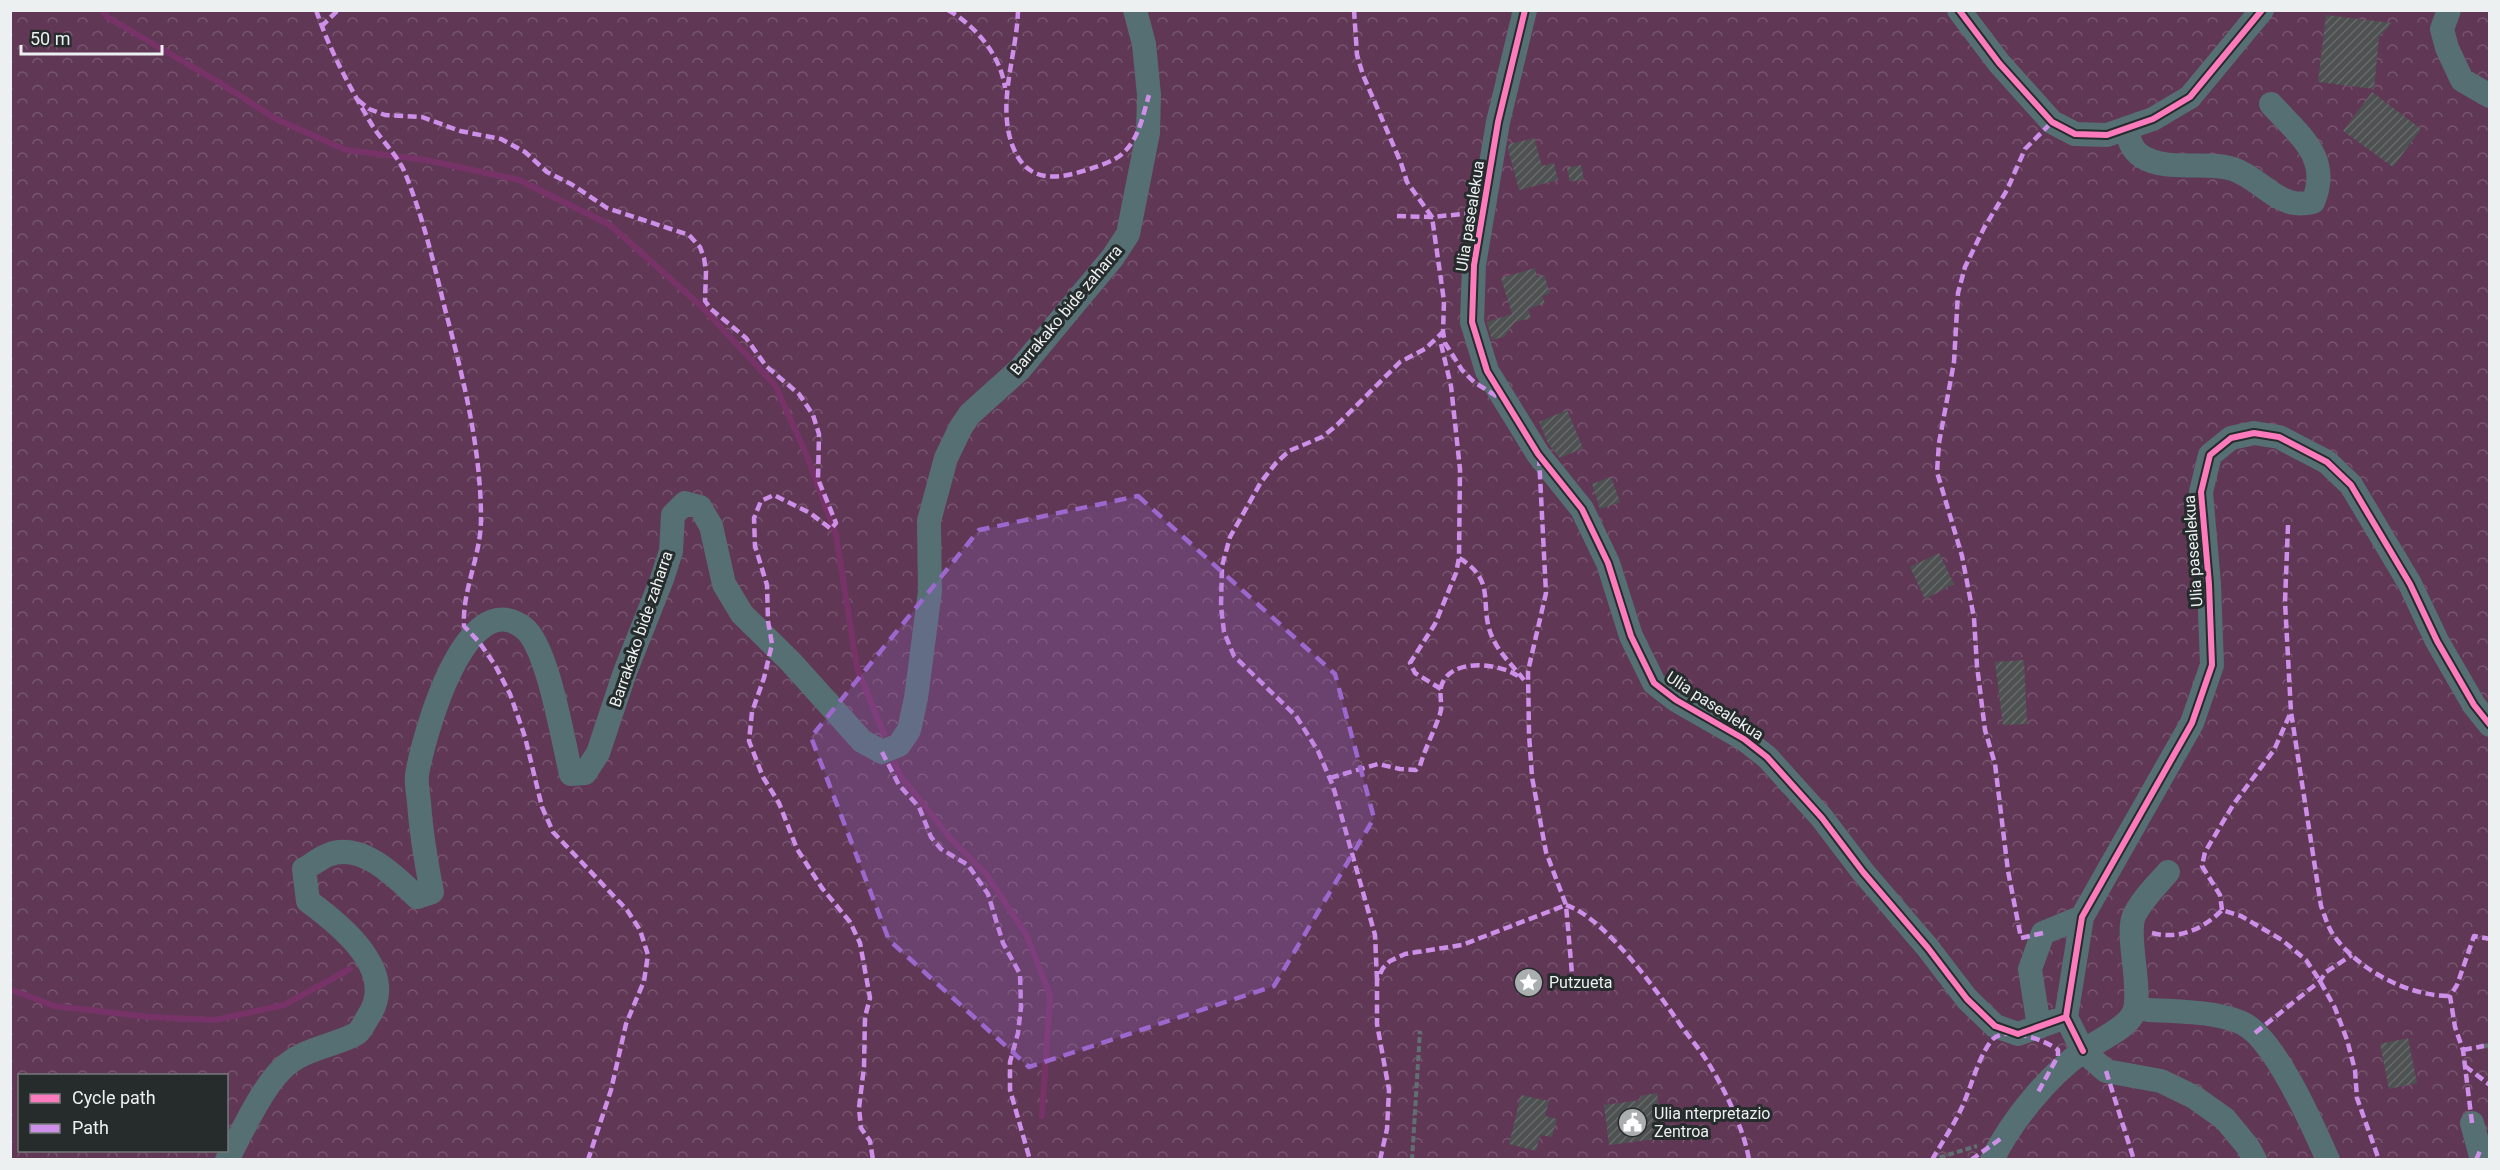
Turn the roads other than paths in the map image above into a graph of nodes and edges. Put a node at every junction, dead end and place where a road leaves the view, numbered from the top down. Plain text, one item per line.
1 (1135, 10) edge
2 (1525, 10) edge
3 (1959, 10) edge
4 (2262, 10) edge
5 (2449, 10) edge
6 (2490, 96) edge
7 (2271, 104) dead end
8 (2127, 128) junction
9 (2490, 726) edge
10 (2168, 873) dead end
11 (2082, 916) junction
12 (2150, 1010) dead end
13 (2066, 1017) junction
14 (2039, 1027) junction
15 (2083, 1052) junction
16 (2472, 1123) dead end
17 (227, 1160) edge
18 (1992, 1160) edge
19 (2255, 1160) edge
20 (2328, 1160) edge
21 (2482, 1160) edge

1 - 17 street, Barrakako bide zaharra
2 - 14 street, Ulia pasealekua
3 - 8 street
4 - 8 street
5 - 6 street
7 - 8 street
9 - 11 street, Ulia pasealekua
10 - 15 street
11 - 13 street, Ulia pasealekua
11 - 14 street
12 - 20 street
13 - 14 street, Ulia pasealekua
13 - 15 street
15 - 18 street
15 - 19 street
16 - 21 street

